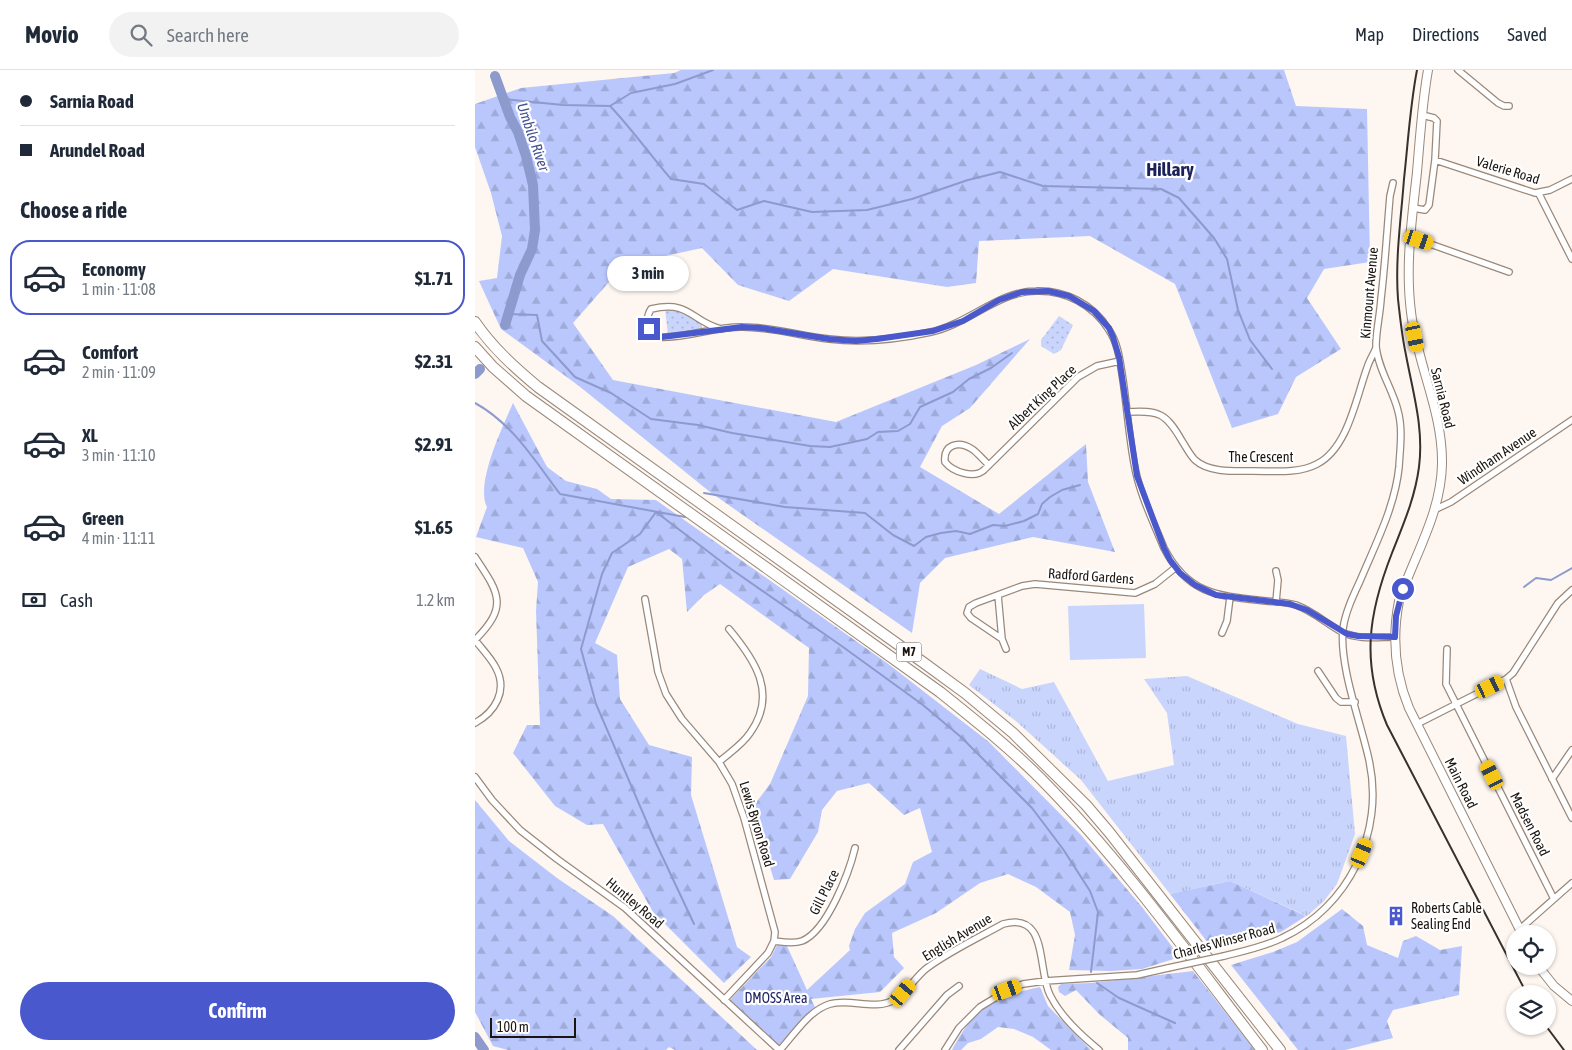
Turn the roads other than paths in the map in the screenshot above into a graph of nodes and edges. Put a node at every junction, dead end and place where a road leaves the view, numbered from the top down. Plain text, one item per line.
1 (1428, 70) edge
2 (1458, 70) edge
3 (1509, 106) dead end
4 (1422, 115) junction
5 (1435, 160) junction
6 (1572, 179) edge
7 (1393, 182) dead end
8 (1539, 194) junction
9 (1413, 208) junction
10 (1410, 239) junction
11 (1572, 259) edge
12 (1509, 272) dead end
13 (475, 322) edge
14 (721, 329) junction
15 (475, 347) edge
16 (1376, 348) junction
17 (1120, 361) junction
18 (1127, 412) junction
19 (1572, 420) edge
20 (989, 465) junction
21 (1434, 510) junction
22 (475, 557) edge
23 (1175, 568) junction
24 (1276, 571) dead end
25 (1572, 590) edge
26 (998, 596) junction
27 (1230, 597) junction
28 (645, 599) dead end
29 (1276, 602) junction
30 (1001, 625) junction
31 (729, 629) dead end
32 (992, 632) junction
33 (1343, 632) junction
34 (1222, 633) dead end
35 (1395, 637) junction
36 (1002, 639) junction
37 (475, 640) edge
38 (1006, 649) dead end
39 (1447, 649) dead end
40 (1318, 671) dead end
41 (1507, 679) junction
42 (1355, 702) junction
43 (1456, 704) junction
44 (475, 723) edge
45 (1417, 724) junction
46 (1572, 750) edge
47 (719, 762) junction
48 (475, 777) edge
49 (1553, 778) junction
50 (1572, 818) edge
51 (855, 848) dead end
52 (1572, 883) edge
53 (1554, 899) junction
54 (1518, 925) edge
55 (1528, 925) edge
56 (774, 941) junction
57 (1546, 975) edge
58 (1045, 981) junction
59 (959, 986) dead end
60 (724, 1000) junction
61 (1572, 1001) edge
62 (779, 1050) edge
63 (899, 1050) edge
64 (945, 1050) edge
65 (1099, 1050) edge
66 (1262, 1050) edge
67 (1280, 1050) edge

1 - 4 main road, Sarnia Road
2 - 3 street
4 - 5 street
4 - 9 main road, Sarnia Road
5 - 8 street, Valerie Road
5 - 9 street
6 - 8 street, Valerie Road
7 - 16 street, Kinmount Avenue
8 - 11 street
9 - 10 main road, Sarnia Road
10 - 12 street
10 - 21 main road, Sarnia Road
13 - 67 highway, M7
14 - 14 street
14 - 17 street
15 - 66 highway, M7
16 - 18 street, The Crescent
16 - 33 street, Kinmount Avenue
17 - 18 street
17 - 20 street, Albert King Place
18 - 23 street
19 - 21 street, Windham Avenue
20 - 20 street, Albert King Place
21 - 35 main road, Sarnia Road
22 - 37 street
23 - 26 street, Radford Gardens
23 - 27 street
24 - 29 street
25 - 41 street
26 - 30 street
26 - 32 street, Radford Gardens
27 - 29 street
27 - 34 street
28 - 47 street, Lewis Byron Road
29 - 33 street
30 - 32 street
30 - 36 street
31 - 47 street
32 - 36 street, Radford Gardens
33 - 35 street
33 - 42 street, Charles Winser Road
35 - 45 main road, Main Road
36 - 38 street
37 - 44 street
39 - 43 street, Madsen Road
40 - 42 street
41 - 43 street
41 - 49 street
42 - 58 street, Charles Winser Road, bridge
43 - 45 street
43 - 53 street, Madsen Road
45 - 54 main road, Main Road
46 - 49 street
47 - 56 street, Lewis Byron Road
48 - 60 street, Huntley Road
49 - 50 street
51 - 56 street, Gill Place
52 - 53 street
53 - 55 street
56 - 60 street
57 - 61 main road
58 - 62 street, English Avenue
58 - 64 street, Charles Winser Road
58 - 65 street
59 - 63 street
60 - 62 street, Huntley Road

